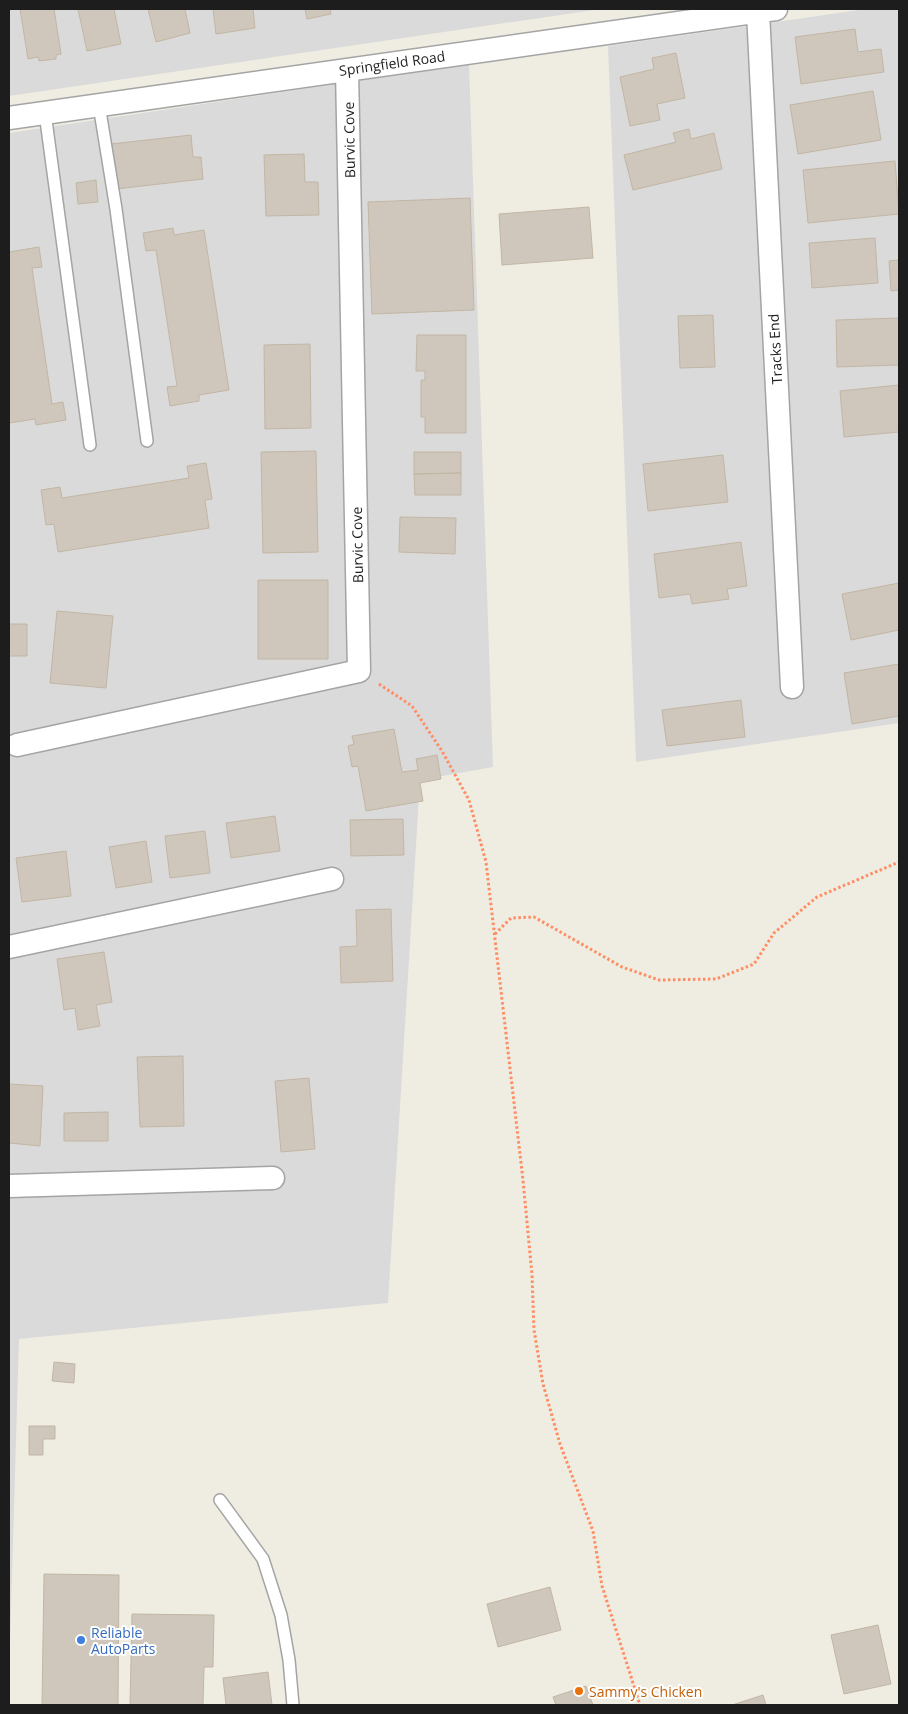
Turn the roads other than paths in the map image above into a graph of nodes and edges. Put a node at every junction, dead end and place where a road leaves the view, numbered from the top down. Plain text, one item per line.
1 (767, 10) edge
2 (347, 70) junction
3 (99, 105) junction
4 (45, 113) junction
5 (9, 118) edge
6 (147, 441) dead end
7 (90, 445) dead end
8 (792, 687) dead end
9 (17, 745) dead end
10 (332, 879) dead end
11 (9, 947) edge
12 (273, 1178) dead end
13 (9, 1186) edge
14 (220, 1500) dead end
15 (293, 1705) edge

1 - 2 street, Springfield Road
1 - 8 street, Tracks End
2 - 3 street, Springfield Road
2 - 9 street, Burvic Cove
3 - 4 street, Springfield Road
3 - 6 lane
4 - 5 street, Springfield Road
4 - 7 lane
10 - 11 street
12 - 13 street
14 - 15 lane

